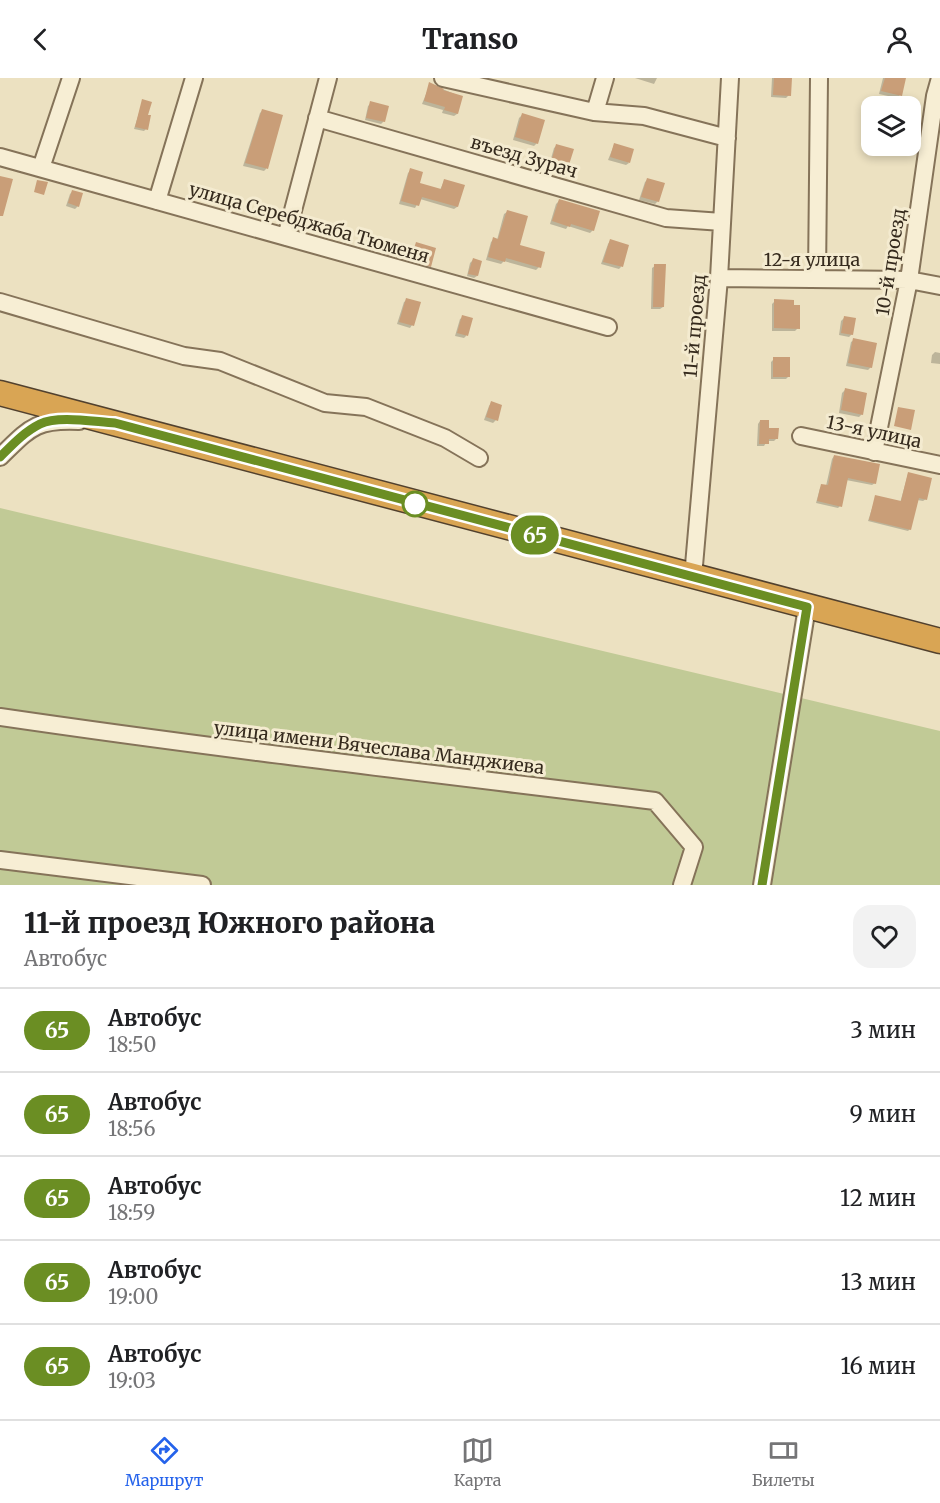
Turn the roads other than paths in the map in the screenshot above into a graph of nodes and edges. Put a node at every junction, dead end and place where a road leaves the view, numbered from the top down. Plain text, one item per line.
1 (71, 78) edge
2 (194, 78) edge
3 (328, 78) edge
4 (443, 78) edge
5 (605, 78) edge
6 (730, 78) edge
7 (819, 78) edge
8 (940, 78) edge
9 (595, 112) junction
10 (317, 118) junction
11 (727, 138) junction
12 (0, 157) edge
13 (41, 168) junction
14 (157, 201) junction
15 (722, 222) junction
16 (286, 237) junction
17 (719, 278) junction
18 (817, 279) junction
19 (909, 280) junction
20 (940, 286) edge
21 (0, 302) edge
22 (608, 327) dead end
23 (0, 393) edge
24 (29, 401) junction
25 (115, 423) junction
26 (23, 435) junction
27 (801, 436) dead end
28 (874, 452) junction
29 (0, 457) edge
30 (479, 458) dead end
31 (940, 465) edge
32 (693, 577) junction
33 (807, 607) junction
34 (940, 641) edge
35 (0, 717) edge
36 (0, 860) edge
37 (97, 879) edge
38 (202, 885) edge
39 (682, 885) edge
40 (762, 885) edge

1 - 13 street
2 - 14 street
3 - 10 street
4 - 9 street
5 - 9 street
6 - 11 street, 11-й проезд
7 - 18 street
8 - 19 street, 10-й проезд
9 - 11 street
10 - 15 street, въезд Зурач
10 - 16 street
11 - 15 street, 11-й проезд
12 - 13 street, улица Серебджаба Тюменя
13 - 14 street, улица Серебджаба Тюменя
14 - 16 street, улица Серебджаба Тюменя
15 - 17 street, 11-й проезд
16 - 22 street, улица Серебджаба Тюменя
17 - 18 street, 12-я улица
17 - 32 street, 11-й проезд
18 - 19 street, 12-я улица
19 - 20 street, 12-я улица
19 - 28 street, 10-й проезд
21 - 30 street
23 - 24 highway
24 - 25 highway
24 - 26 street
25 - 26 street
25 - 32 highway
26 - 29 street
27 - 28 street, 13-я улица
28 - 31 street, 13-я улица
32 - 33 highway
33 - 34 highway
33 - 40 street
35 - 39 street, улица имени Вячеслава Манджиева
36 - 37 street
37 - 38 street

